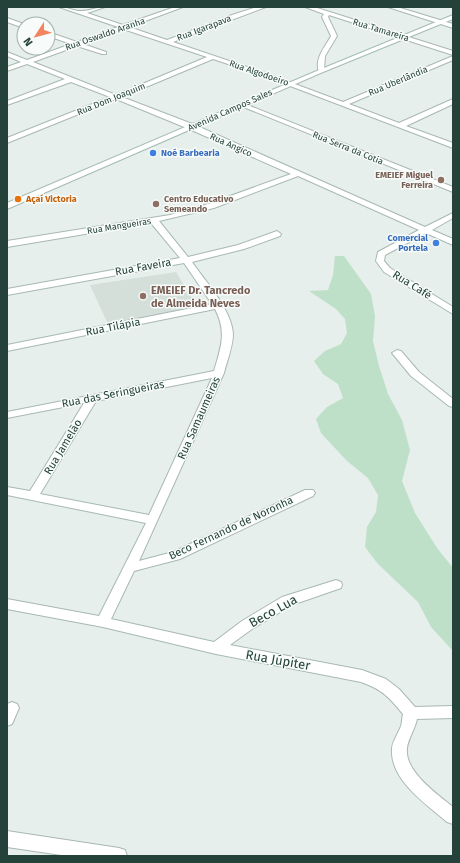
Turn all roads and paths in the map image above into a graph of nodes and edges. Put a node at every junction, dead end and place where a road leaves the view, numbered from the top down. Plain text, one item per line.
1 (62, 7) edge
2 (102, 7) edge
3 (180, 7) edge
4 (263, 7) edge
5 (308, 7) edge
6 (391, 7) edge
7 (82, 13) junction
8 (327, 13) junction
9 (453, 17) edge
10 (441, 22) junction
11 (453, 26) edge
12 (123, 28) junction
13 (56, 37) edge
14 (405, 37) junction
15 (168, 42) junction
16 (76, 44) junction
17 (104, 53) dead end
18 (453, 53) edge
19 (7, 54) edge
20 (214, 57) junction
21 (453, 58) edge
22 (28, 61) junction
23 (7, 69) edge
24 (321, 71) junction
25 (72, 78) junction
26 (292, 84) junction
27 (118, 97) junction
28 (453, 101) edge
29 (7, 103) edge
30 (343, 104) junction
31 (243, 105) junction
32 (401, 125) junction
33 (192, 127) junction
34 (7, 142) edge
35 (453, 146) edge
36 (297, 174) junction
37 (453, 190) edge
38 (7, 206) edge
39 (453, 215) edge
40 (154, 221) junction
41 (426, 230) junction
42 (277, 234) dead end
43 (453, 242) edge
44 (7, 244) edge
45 (186, 260) junction
46 (7, 292) edge
47 (218, 306) junction
48 (453, 311) edge
49 (7, 348) edge
50 (398, 353) dead end
51 (219, 373) junction
52 (93, 397) junction
53 (453, 404) edge
54 (7, 414) edge
55 (7, 491) edge
56 (309, 493) dead end
57 (33, 496) junction
58 (153, 520) junction
59 (129, 568) junction
60 (336, 585) dead end
61 (7, 604) edge
62 (102, 622) junction
63 (216, 648) junction
64 (453, 712) edge
65 (411, 713) junction
66 (453, 817) edge
67 (7, 838) edge
68 (119, 856) edge

1 - 7 street, Rua Algodoeiro
2 - 7 street
3 - 12 street, Rua Oswaldo Aranha
4 - 15 street, Rua Igarapava
5 - 8 street, Rua Tamareira
6 - 10 street
7 - 12 street, Rua Algodoeiro
8 - 14 street, Rua Tamareira
8 - 24 street
9 - 10 street, Avenida Campos Sales
10 - 11 street
10 - 14 street, Avenida Campos Sales
12 - 15 street, Rua Algodoeiro
12 - 16 street, Rua Oswaldo Aranha
13 - 16 street
14 - 18 street, Rua Tamareira
14 - 24 street, Avenida Campos Sales
15 - 20 street, Rua Algodoeiro
16 - 17 street
16 - 22 street, Rua Oswaldo Aranha
19 - 22 street, Rua Angico
20 - 26 street, Rua Algodoeiro
20 - 27 street, Rua Dom Joaquim
21 - 30 street, Rua Uberlândia
22 - 23 street, Rua Oswaldo Aranha
22 - 25 street, Rua Angico
24 - 26 street, Avenida Campos Sales
25 - 27 street, Rua Angico
25 - 29 street
26 - 30 street, Rua Algodoeiro
26 - 31 street, Avenida Campos Sales
27 - 33 street, Rua Angico
27 - 34 street, Rua Dom Joaquim
28 - 32 street
30 - 32 street, Rua Algodoeiro
31 - 33 street, Avenida Campos Sales
31 - 37 street, Rua Serra da Cotia
32 - 35 street, Rua Algodoeiro
33 - 36 street, Rua Angico
33 - 38 street, Avenida Campos Sales
36 - 40 street, Rua Mangueiras
36 - 41 street, Rua Angico
39 - 41 street
40 - 44 street, Rua Mangueiras
40 - 45 street, Rua Samaumeiras
41 - 43 street, Rua Angico
41 - 48 street, Rua Café
42 - 45 street, Rua Faveira
45 - 46 street, Rua Faveira
45 - 47 street, Rua Samaumeiras
47 - 49 street, Rua Tilápia
47 - 51 street, Rua Samaumeiras
50 - 53 street
51 - 52 street, Rua das Seringueiras
51 - 58 street, Rua Samaumeiras
52 - 54 street, Rua das Seringueiras
52 - 57 street, Rua Jamelão
55 - 57 street
56 - 59 street, Beco Fernando de Noronha
57 - 58 street
58 - 59 street, Rua Samaumeiras
59 - 62 street, Rua Samaumeiras
60 - 63 street, Beco Lua
61 - 62 street, Rua Júpiter
62 - 63 street, Rua Júpiter
63 - 65 street, Rua Júpiter
64 - 65 street
65 - 66 street
67 - 68 street

